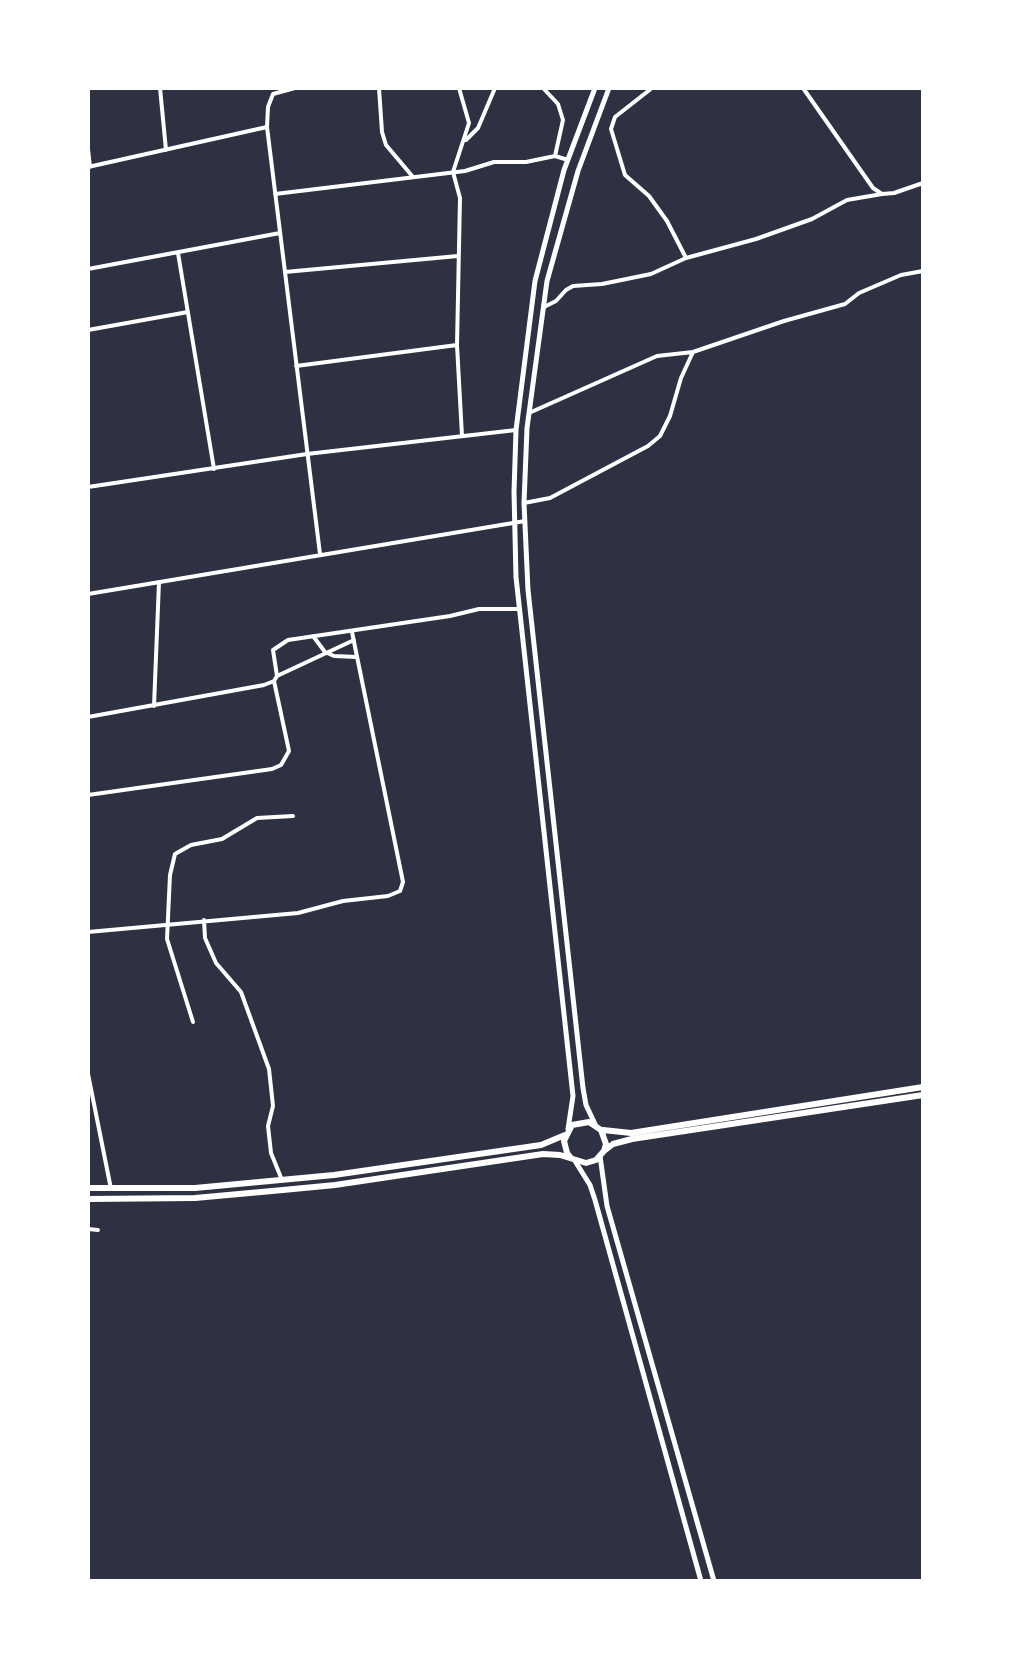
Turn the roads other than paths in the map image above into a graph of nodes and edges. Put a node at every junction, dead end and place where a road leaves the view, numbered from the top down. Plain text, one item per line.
1 (160, 88) edge
2 (295, 88) edge
3 (379, 88) edge
4 (459, 88) edge
5 (495, 88) edge
6 (595, 88) edge
7 (609, 88) edge
8 (652, 88) edge
9 (803, 88) edge
10 (542, 89) edge
11 (267, 127) junction
12 (465, 141) junction
13 (88, 149) edge
14 (166, 150) junction
15 (555, 156) junction
16 (568, 160) junction
17 (89, 167) edge
18 (453, 172) junction
19 (413, 177) junction
20 (923, 183) edge
21 (275, 194) junction
22 (882, 194) junction
23 (280, 233) junction
24 (178, 253) junction
25 (458, 256) junction
26 (686, 258) junction
27 (88, 269) edge
28 (923, 271) edge
29 (285, 272) junction
30 (542, 307) junction
31 (188, 312) junction
32 (88, 330) edge
33 (457, 345) junction
34 (693, 352) junction
35 (296, 366) junction
36 (529, 413) junction
37 (516, 430) junction
38 (462, 436) junction
39 (307, 454) junction
40 (214, 469) junction
41 (88, 487) edge
42 (524, 503) junction
43 (525, 521) junction
44 (515, 522) junction
45 (320, 554) junction
46 (159, 582) junction
47 (88, 594) edge
48 (520, 609) junction
49 (352, 632) junction
50 (313, 636) junction
51 (354, 640) junction
52 (325, 652) junction
53 (357, 657) junction
54 (275, 678) junction
55 (154, 706) junction
56 (88, 717) edge
57 (88, 795) edge
58 (293, 816) dead end
59 (204, 920) junction
60 (169, 923) junction
61 (88, 932) edge
62 (193, 1022) dead end
63 (88, 1074) edge
64 (923, 1087) edge
65 (923, 1095) edge
66 (595, 1124) junction
67 (601, 1130) junction
68 (566, 1132) junction
69 (602, 1153) junction
70 (573, 1159) junction
71 (282, 1180) junction
72 (88, 1188) edge
73 (111, 1189) junction
74 (88, 1199) edge
75 (88, 1229) edge
76 (98, 1230) dead end
77 (701, 1581) edge
78 (714, 1581) edge

1 - 14 street
2 - 11 street
3 - 19 street
4 - 12 street
5 - 12 street
6 - 16 main road
7 - 30 main road
8 - 26 street
9 - 22 street
10 - 15 street
11 - 14 street
11 - 21 street
12 - 18 street
13 - 17 street
14 - 17 street
15 - 16 street
15 - 18 street
16 - 37 main road
18 - 19 street
18 - 25 street
19 - 21 street
20 - 22 street
21 - 23 street
22 - 26 street
23 - 24 street
23 - 29 street
24 - 27 street
24 - 31 street
25 - 29 street
25 - 33 street
26 - 30 street
28 - 34 street
29 - 35 street
30 - 36 main road
31 - 32 street
31 - 40 street
33 - 35 street
33 - 38 street
34 - 36 street
34 - 42 street
35 - 39 street
36 - 42 main road
37 - 38 street
37 - 44 main road
38 - 39 street
39 - 40 street
39 - 45 street
40 - 41 street
42 - 43 main road
43 - 44 street
43 - 66 main road
44 - 45 street
44 - 48 main road
45 - 46 street
46 - 47 street
46 - 55 street
48 - 49 street
48 - 68 main road
49 - 50 street
49 - 51 street
50 - 52 street
50 - 54 street
51 - 52 street
51 - 53 street
52 - 53 street
52 - 54 street
53 - 59 street
54 - 55 street
54 - 57 street
55 - 56 street
58 - 60 street
59 - 60 street
59 - 71 street
60 - 61 street
60 - 62 street
63 - 73 street
64 - 67 highway
65 - 69 highway
66 - 67 highway
66 - 68 highway
67 - 69 highway
68 - 70 highway
68 - 71 highway
69 - 70 highway
69 - 78 main road
70 - 74 highway
70 - 77 main road
71 - 73 highway
72 - 73 highway
75 - 76 street

